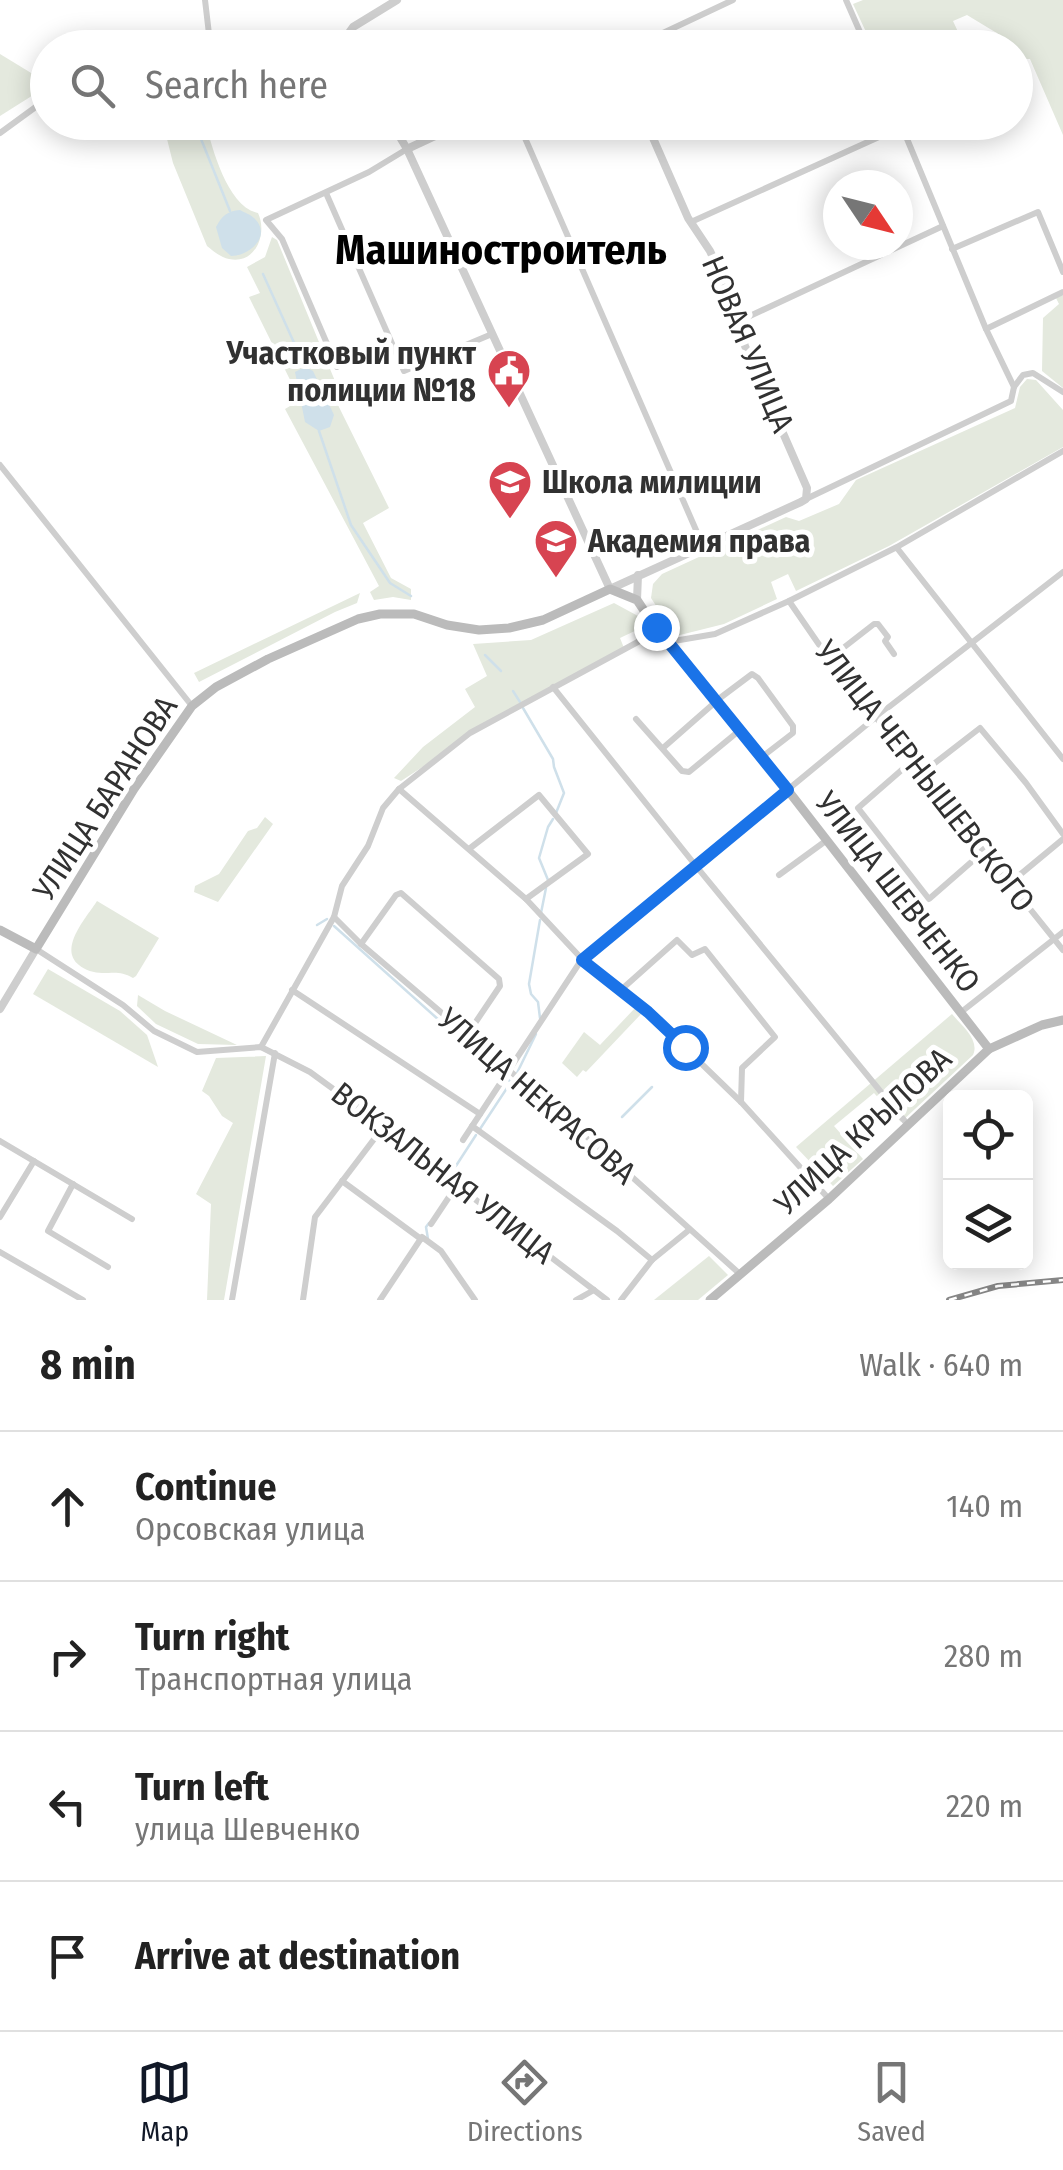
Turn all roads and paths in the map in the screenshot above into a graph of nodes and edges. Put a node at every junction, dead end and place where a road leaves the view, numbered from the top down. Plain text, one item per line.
1 (205, 0) edge
2 (397, 0) edge
3 (733, 0) edge
4 (846, 0) edge
5 (209, 30) edge
6 (351, 30) edge
7 (669, 30) edge
8 (858, 30) edge
9 (30, 111) edge
10 (0, 133) edge
11 (402, 140) edge
12 (426, 140) edge
13 (526, 140) edge
14 (654, 140) edge
15 (869, 140) edge
16 (907, 140) edge
17 (407, 149) junction
18 (326, 194) junction
19 (691, 222) junction
20 (943, 226) junction
21 (952, 249) junction
22 (1063, 272) edge
23 (1063, 292) edge
24 (737, 322) junction
25 (986, 330) junction
26 (492, 334) junction
27 (337, 367) dead end
28 (1014, 387) junction
29 (1063, 392) edge
30 (1063, 451) edge
31 (0, 465) edge
32 (806, 499) junction
33 (704, 546) junction
34 (897, 547) junction
35 (1063, 572) edge
36 (638, 575) junction
37 (610, 589) junction
38 (636, 600) junction
39 (790, 601) junction
40 (659, 631) junction
41 (668, 642) junction
42 (970, 642) junction
43 (894, 654) dead end
44 (829, 659) junction
45 (554, 686) junction
46 (717, 701) junction
47 (192, 706) junction
48 (876, 716) junction
49 (636, 719) dead end
50 (740, 730) junction
51 (663, 748) junction
52 (762, 757) junction
53 (1063, 759) edge
54 (912, 760) junction
55 (922, 773) junction
56 (400, 789) junction
57 (788, 790) junction
58 (1063, 837) edge
59 (827, 840) junction
60 (469, 849) junction
61 (984, 851) junction
62 (696, 866) junction
63 (778, 875) dead end
64 (1010, 883) junction
65 (526, 899) junction
66 (334, 917) junction
67 (0, 930) edge
68 (1063, 932) edge
69 (1054, 939) junction
70 (361, 944) junction
71 (36, 949) junction
72 (1063, 950) edge
73 (582, 960) junction
74 (622, 989) junction
75 (292, 990) junction
76 (0, 1009) edge
77 (960, 1013) junction
78 (1063, 1020) edge
79 (467, 1035) junction
80 (261, 1047) junction
81 (989, 1049) junction
82 (275, 1052) junction
83 (507, 1071) junction
84 (740, 1102) junction
85 (480, 1114) junction
86 (908, 1125) junction
87 (384, 1126) junction
88 (472, 1126) junction
89 (463, 1140) dead end
90 (0, 1141) edge
91 (34, 1161) junction
92 (342, 1180) junction
93 (73, 1184) junction
94 (457, 1185) junction
95 (829, 1198) junction
96 (0, 1216) edge
97 (132, 1220) dead end
98 (431, 1224) dead end
99 (689, 1230) junction
100 (422, 1238) junction
101 (0, 1252) edge
102 (652, 1260) junction
103 (108, 1267) dead end
104 (740, 1275) junction
105 (594, 1290) junction
106 (82, 1300) edge
107 (232, 1300) edge
108 (303, 1300) edge
109 (380, 1300) edge
110 (475, 1300) edge
111 (576, 1300) edge
112 (607, 1300) edge
113 (621, 1300) edge
114 (710, 1300) edge

1 - 5 street
2 - 6 street
3 - 7 street
4 - 8 street
9 - 10 street
11 - 17 street
12 - 17 street
13 - 33 street
14 - 19 street, НОВАЯ УЛИЦА
15 - 19 street
16 - 20 street
17 - 18 street
17 - 26 street
18 - 26 street
18 - 27 street
19 - 24 street, НОВАЯ УЛИЦА
20 - 21 street
20 - 24 street
21 - 22 street
21 - 25 street
23 - 25 street
24 - 32 street, НОВАЯ УЛИЦА
25 - 28 street
26 - 37 street
28 - 29 street
28 - 32 street
30 - 34 street
31 - 47 street
32 - 33 street, УЛИЦА БАРАНОВА
33 - 36 street, УЛИЦА БАРАНОВА
34 - 39 street
34 - 42 street
35 - 42 street
36 - 37 street, УЛИЦА БАРАНОВА
36 - 38 street
37 - 38 main road
37 - 47 main road, УЛИЦА БАРАНОВА
38 - 40 main road, УЛИЦА ШЕВЧЕНКО
39 - 41 street
39 - 44 street, УЛИЦА ЧЕРНЫШЕВСКОГО
40 - 41 main road, УЛИЦА ШЕВЧЕНКО
40 - 45 street
41 - 46 main road, УЛИЦА ШЕВЧЕНКО
42 - 48 street
42 - 53 street
43 - 44 street
44 - 48 street, УЛИЦА ЧЕРНЫШЕВСКОГО
45 - 56 street
45 - 62 street
46 - 50 main road, УЛИЦА ШЕВЧЕНКО
46 - 51 street
46 - 52 street
47 - 71 main road, УЛИЦА БАРАНОВА
48 - 54 street, УЛИЦА ЧЕРНЫШЕВСКОГО
48 - 57 street
49 - 51 street
50 - 51 street
50 - 52 main road, УЛИЦА ШЕВЧЕНКО
52 - 57 main road, УЛИЦА ШЕВЧЕНКО
54 - 55 street, УЛИЦА ЧЕРНЫШЕВСКОГО
54 - 61 street
55 - 58 street
55 - 61 street, УЛИЦА ЧЕРНЫШЕВСКОГО
56 - 60 street
56 - 66 street
57 - 59 main road, УЛИЦА ШЕВЧЕНКО
57 - 62 street
58 - 64 street
59 - 63 street
59 - 77 main road, УЛИЦА ШЕВЧЕНКО
60 - 65 street
60 - 65 street
61 - 64 street, УЛИЦА ЧЕРНЫШЕВСКОГО
62 - 73 street
62 - 86 street
64 - 69 street, УЛИЦА ЧЕРНЫШЕВСКОГО
65 - 73 street
66 - 70 street, УЛИЦА НЕКРАСОВА
66 - 75 street
67 - 71 main road
68 - 69 street
69 - 72 street, УЛИЦА ЧЕРНЫШЕВСКОГО
69 - 77 street
70 - 79 street, УЛИЦА НЕКРАСОВА
70 - 79 street
71 - 76 street, УЛИЦА БАРАНОВА
71 - 80 street
73 - 74 street
73 - 83 street
74 - 84 street
74 - 84 street
75 - 80 street
75 - 85 street
77 - 81 main road, УЛИЦА ШЕВЧЕНКО
78 - 81 main road, УЛИЦА КРЫЛОВА
79 - 83 street, УЛИЦА НЕКРАСОВА
80 - 82 street, ВОКЗАЛЬНАЯ УЛИЦА
81 - 86 main road, УЛИЦА КРЫЛОВА
82 - 87 street, ВОКЗАЛЬНАЯ УЛИЦА
82 - 107 street
83 - 85 street
83 - 99 street, УЛИЦА НЕКРАСОВА
84 - 95 street
85 - 88 street
86 - 95 main road, УЛИЦА КРЫЛОВА
87 - 92 street
87 - 94 street, ВОКЗАЛЬНАЯ УЛИЦА
88 - 89 street
88 - 102 street
90 - 91 street
91 - 93 street
91 - 96 street
92 - 100 street
92 - 108 street
93 - 97 street
93 - 103 street
94 - 98 street
94 - 105 street, ВОКЗАЛЬНАЯ УЛИЦА
95 - 104 main road, УЛИЦА КРЫЛОВА
99 - 102 street
99 - 104 street, УЛИЦА НЕКРАСОВА
100 - 109 street
100 - 110 street
101 - 106 street
102 - 113 street
104 - 114 main road, УЛИЦА КРЫЛОВА
105 - 111 street
105 - 112 street, ВОКЗАЛЬНАЯ УЛИЦА

